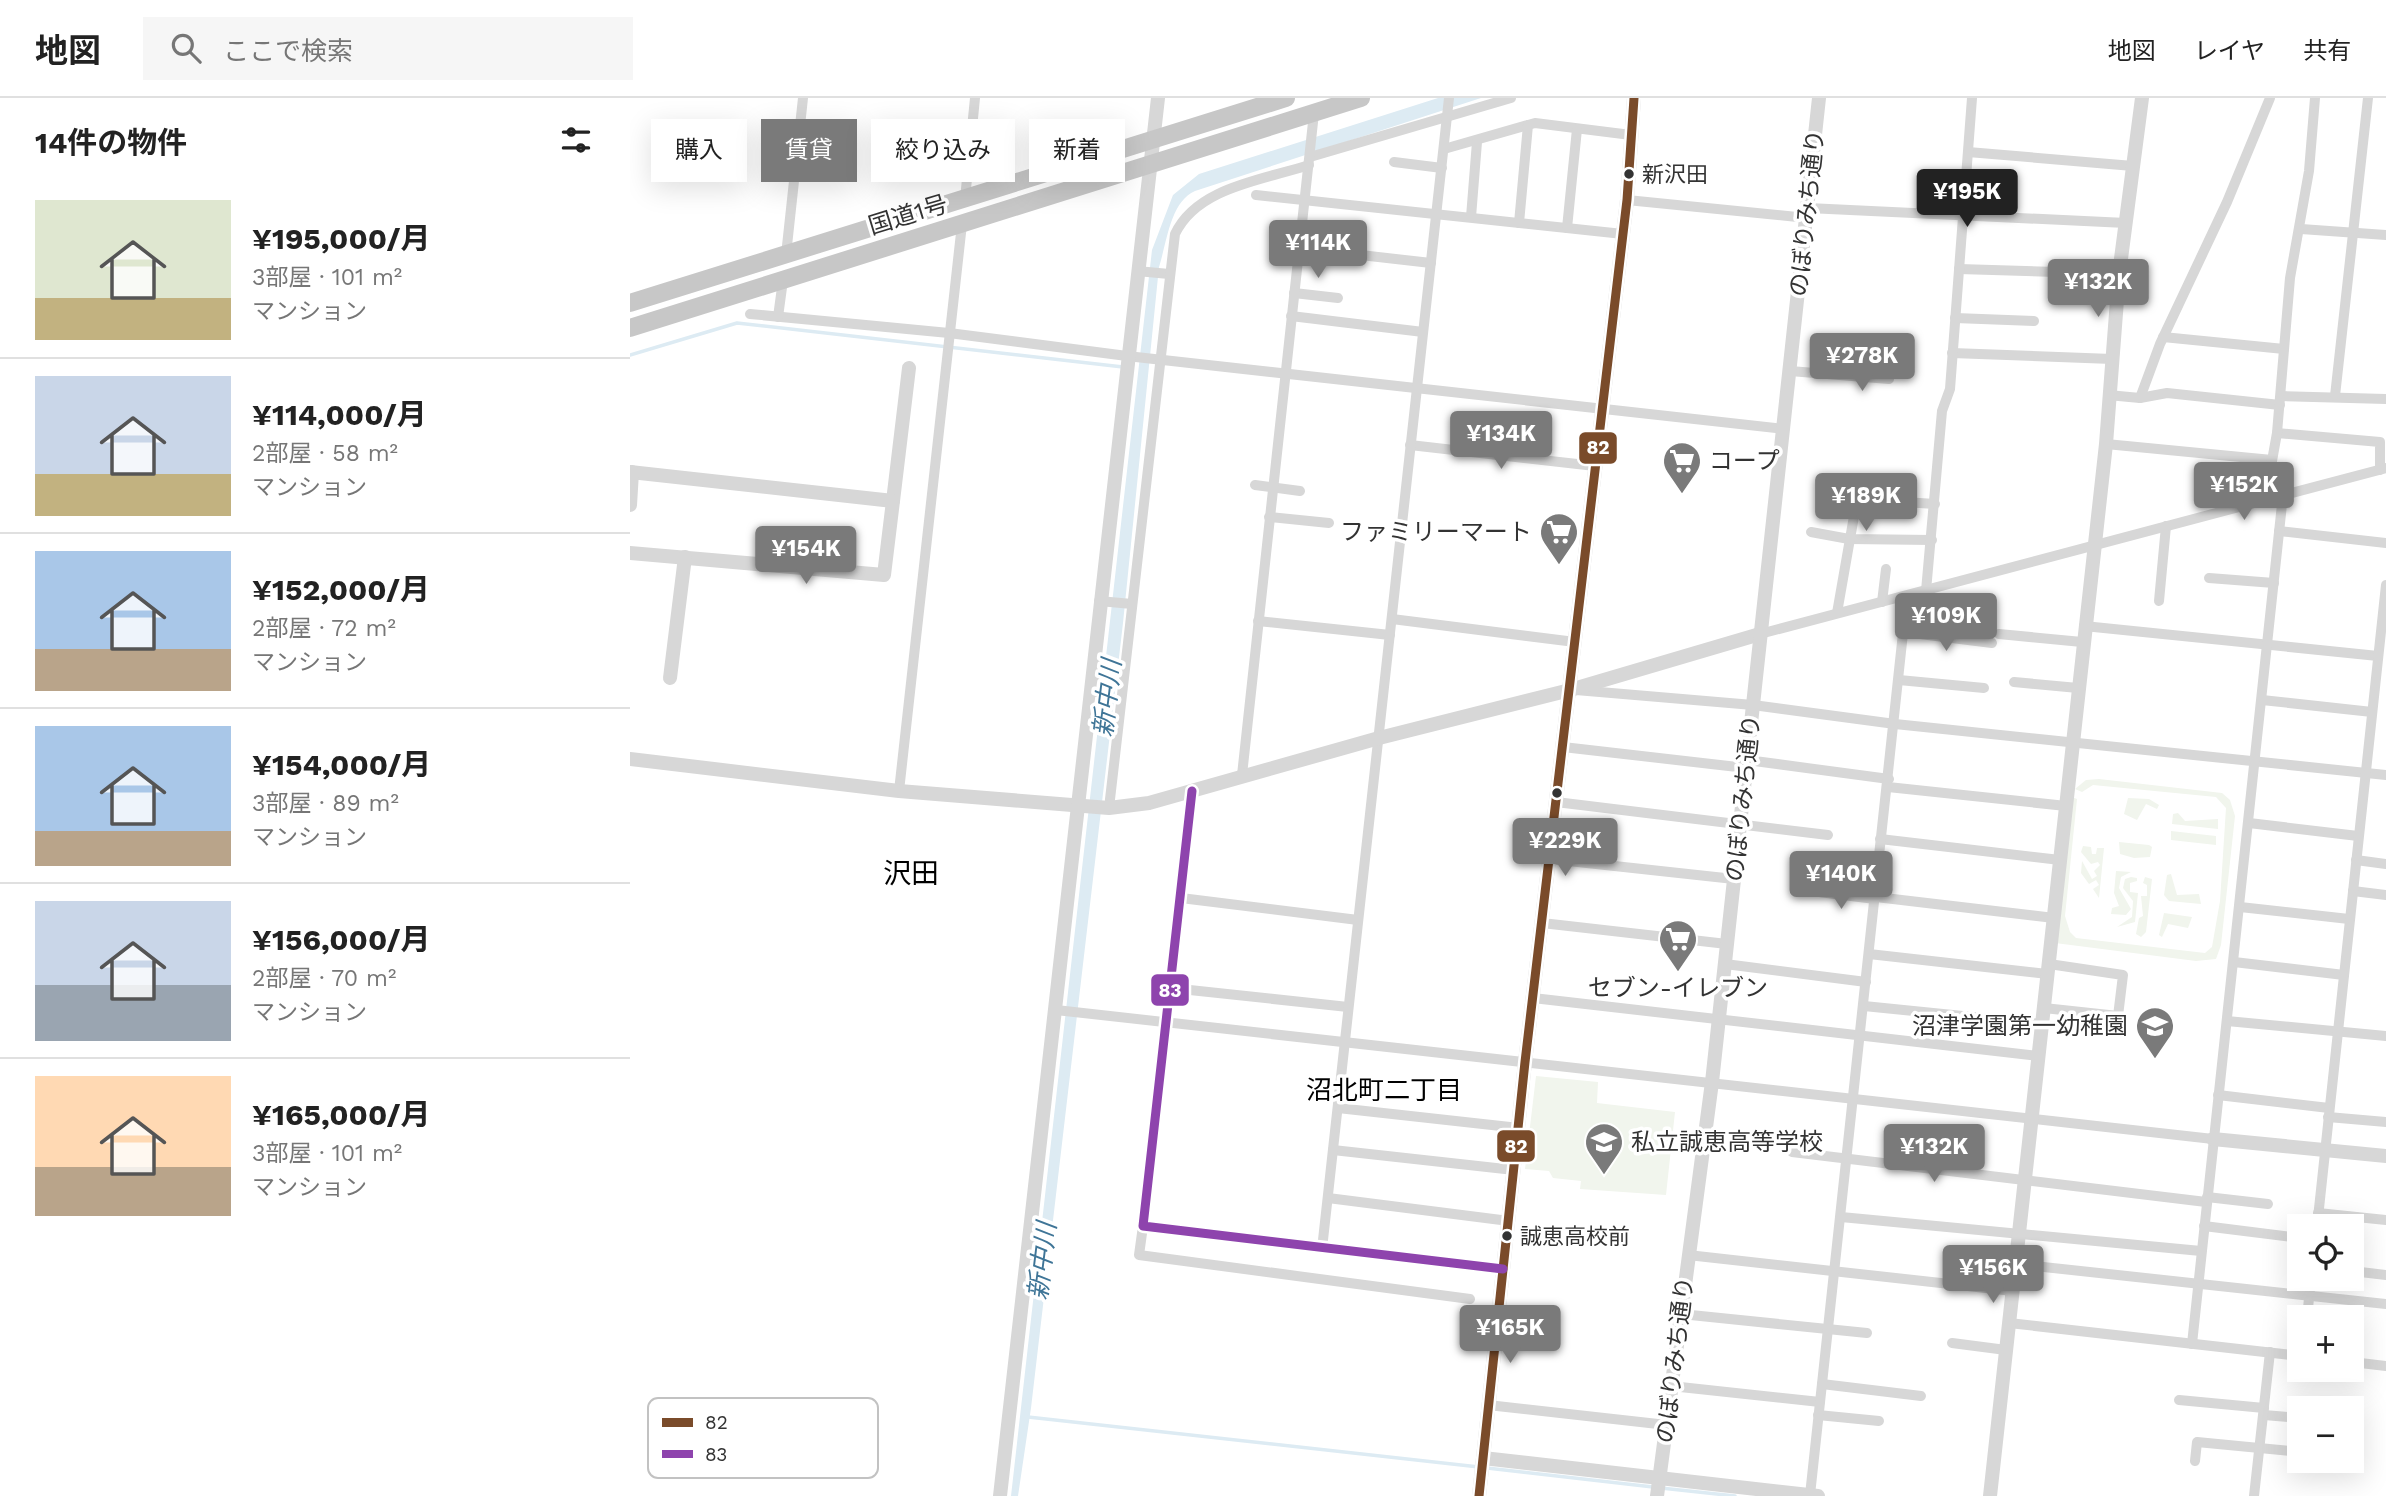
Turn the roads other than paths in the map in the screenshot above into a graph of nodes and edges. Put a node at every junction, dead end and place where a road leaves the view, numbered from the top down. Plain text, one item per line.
1 (803, 98) edge
2 (975, 98) edge
3 (1157, 98) edge
4 (1286, 98) edge
5 (1361, 98) edge
6 (1449, 98) edge
7 (1511, 98) edge
8 (1634, 98) edge
9 (1819, 98) edge
10 (1972, 98) edge
11 (2142, 98) edge
12 (2270, 98) edge
13 (2315, 98) edge
14 (2368, 98) edge
15 (1448, 117) junction
16 (1313, 121) junction
17 (1528, 125) junction
18 (1577, 128) junction
19 (1631, 135) junction
20 (1153, 139) junction
21 (1477, 142) junction
22 (1444, 149) junction
23 (1968, 152) junction
24 (1309, 161) junction
25 (1394, 162) dead end
26 (1150, 165) junction
27 (2133, 166) junction
28 (1442, 168) junction
29 (1256, 195) dead end
30 (1305, 198) junction
31 (965, 199) junction
32 (1627, 200) junction
33 (1436, 213) junction
34 (1808, 213) junction
35 (1964, 213) junction
36 (1471, 217) junction
37 (1519, 223) junction
38 (2126, 223) junction
39 (962, 224) junction
40 (1567, 228) junction
41 (2301, 229) junction
42 (2352, 232) junction
43 (1623, 234) junction
44 (2386, 235) edge
45 (1299, 248) junction
46 (786, 255) junction
47 (1431, 263) junction
48 (1959, 269) junction
49 (1140, 272) junction
50 (1166, 274) junction
51 (2119, 274) junction
52 (783, 280) junction
53 (1294, 293) junction
54 (1338, 298) dead end
55 (630, 303) edge
56 (750, 314) dead end
57 (1291, 316) junction
58 (778, 317) junction
59 (1955, 318) junction
60 (2034, 321) dead end
61 (630, 328) edge
62 (1423, 332) junction
63 (949, 333) junction
64 (2164, 337) junction
65 (2284, 349) junction
66 (1952, 353) junction
67 (1890, 356) dead end
68 (1130, 357) junction
69 (1159, 358) junction
70 (2112, 359) junction
71 (909, 368) dead end
72 (1790, 371) junction
73 (1285, 372) junction
74 (1416, 386) junction
75 (2108, 395) junction
76 (2335, 396) junction
77 (2140, 398) junction
78 (2386, 399) edge
79 (2281, 400) junction
80 (1601, 407) junction
81 (1784, 429) junction
82 (2277, 433) junction
83 (2106, 444) junction
84 (1410, 445) junction
85 (2273, 460) junction
86 (1595, 466) junction
87 (2383, 469) edge
88 (631, 472) edge
89 (1255, 485) dead end
90 (1272, 488) junction
91 (1300, 491) dead end
92 (2283, 495) junction
93 (2265, 500) junction
94 (893, 501) junction
95 (1936, 504) junction
96 (630, 505) edge
97 (1269, 517) junction
98 (1329, 523) dead end
99 (2166, 526) junction
100 (2279, 531) junction
101 (1811, 532) dead end
102 (1849, 539) junction
103 (1931, 540) junction
104 (2386, 543) edge
105 (2094, 545) junction
106 (630, 552) edge
107 (685, 557) junction
108 (1886, 569) dead end
109 (2209, 578) dead end
110 (2274, 583) junction
111 (2386, 585) edge
112 (1926, 590) junction
113 (1907, 596) junction
114 (1099, 601) junction
115 (2159, 601) dead end
116 (1882, 602) junction
117 (1132, 604) junction
118 (1837, 613) junction
119 (1392, 619) junction
120 (1258, 621) junction
121 (2084, 626) junction
122 (2384, 627) edge
123 (1905, 632) junction
124 (1760, 634) junction
125 (1390, 635) junction
126 (1575, 642) junction
127 (2082, 642) junction
128 (2267, 643) junction
129 (2381, 660) edge
130 (670, 678) dead end
131 (1899, 680) junction
132 (2014, 682) dead end
133 (1984, 688) dead end
134 (2078, 688) junction
135 (1570, 690) junction
136 (2262, 700) junction
137 (1753, 705) junction
138 (2372, 712) junction
139 (1895, 724) junction
140 (1379, 738) junction
141 (2073, 743) junction
142 (1563, 747) junction
143 (630, 759) edge
144 (2255, 762) junction
145 (1746, 764) junction
146 (2365, 773) junction
147 (1242, 775) junction
148 (2386, 775) edge
149 (1888, 783) junction
150 (899, 791) junction
151 (1192, 791) junction
152 (1556, 802) junction
153 (2066, 806) junction
154 (1076, 807) junction
155 (1105, 808) junction
156 (1739, 823) junction
157 (2249, 823) junction
158 (1828, 835) dead end
159 (2358, 836) junction
160 (1880, 839) junction
161 (1851, 858) dead end
162 (1549, 859) junction
163 (2060, 860) junction
164 (2356, 860) junction
165 (1878, 861) junction
166 (2386, 864) edge
167 (1734, 879) junction
168 (1811, 891) dead end
169 (2353, 891) junction
170 (2386, 895) edge
171 (1181, 898) junction
172 (1875, 898) junction
173 (2240, 907) junction
174 (2054, 918) junction
175 (2349, 919) junction
176 (1358, 920) junction
177 (1542, 923) junction
178 (1727, 944) junction
179 (1869, 954) junction
180 (2234, 962) junction
181 (1724, 964) junction
182 (2048, 969) junction
183 (2344, 975) junction
184 (1866, 982) junction
185 (1171, 988) junction
186 (1533, 998) junction
187 (1864, 1006) junction
188 (1348, 1007) junction
189 (2044, 1008) junction
190 (1056, 1010) junction
191 (1718, 1021) junction
192 (2227, 1021) junction
193 (1167, 1023) junction
194 (2042, 1024) junction
195 (2337, 1031) junction
196 (1860, 1036) junction
197 (2386, 1036) edge
198 (1345, 1041) junction
199 (2039, 1056) junction
200 (1525, 1062) junction
201 (1712, 1083) junction
202 (2218, 1095) junction
203 (1852, 1098) junction
204 (1338, 1108) junction
205 (2329, 1112) junction
206 (2032, 1118) junction
207 (2386, 1122) edge
208 (1518, 1128) junction
209 (2213, 1139) junction
210 (1334, 1150) junction
211 (2325, 1150) junction
212 (1792, 1152) dead end
213 (2386, 1156) edge
214 (1847, 1157) junction
215 (1514, 1170) junction
216 (2025, 1180) junction
217 (1328, 1198) junction
218 (2207, 1199) junction
219 (2268, 1204) dead end
220 (2318, 1213) joint
221 (1841, 1217) junction
222 (2386, 1220) edge
223 (1509, 1221) junction
224 (1143, 1226) junction
225 (2204, 1226) junction
226 (2019, 1236) junction
227 (2287, 1236) edge
228 (1322, 1250) junction
229 (2201, 1251) junction
230 (1688, 1255) junction
231 (2016, 1264) junction
232 (1503, 1269) junction
233 (1836, 1271) junction
234 (2364, 1272) edge
235 (2386, 1275) edge
236 (2198, 1284) junction
237 (2012, 1291) junction
238 (2310, 1291) edge
239 (2309, 1295) junction
240 (1470, 1299) dead end
241 (2386, 1304) edge
242 (2308, 1305) edge
243 (1681, 1314) junction
244 (2009, 1323) junction
245 (1829, 1330) junction
246 (1867, 1333) dead end
247 (1952, 1343) dead end
248 (2192, 1344) junction
249 (2006, 1350) junction
250 (2270, 1353) junction
251 (2287, 1355) edge
252 (2364, 1363) edge
253 (2386, 1366) edge
254 (1822, 1384) junction
255 (1671, 1386) junction
256 (1921, 1396) dead end
257 (2179, 1400) dead end
258 (1820, 1402) junction
259 (1489, 1405) junction
260 (2264, 1412) junction
261 (1818, 1415) junction
262 (2287, 1416) edge
263 (1879, 1421) dead end
264 (1667, 1425) junction
265 (2260, 1447) junction
266 (2287, 1450) edge
267 (1483, 1458) junction
268 (2195, 1461) dead end
269 (1658, 1488) edge
270 (1814, 1495) edge
271 (999, 1496) edge
272 (1479, 1496) edge
273 (1990, 1496) edge
274 (2254, 1496) edge

1 - 46 street
2 - 31 street
3 - 20 street
4 - 20 highway, 国道1号
5 - 16 highway, 国道1号
6 - 15 street
7 - 15 street
8 - 19 street
9 - 34 street, のぼりみち通り
10 - 23 street
11 - 27 street
12 - 64 street
13 - 41 street
14 - 42 street
15 - 22 street
15 - 24 street
16 - 24 street
16 - 26 highway, 国道1号
17 - 18 street
17 - 21 street
17 - 37 street
18 - 19 street
18 - 40 street
19 - 32 street
20 - 26 street
20 - 31 highway, 国道1号
21 - 22 street
21 - 36 street
22 - 28 street
23 - 27 street
23 - 35 street
24 - 30 street
24 - 50 street
25 - 28 street
26 - 39 highway, 国道1号
26 - 49 street
27 - 38 street
28 - 33 street
29 - 30 street
30 - 33 street
30 - 45 street
31 - 46 highway, 国道1号
32 - 34 street
32 - 43 street
33 - 36 street
33 - 47 street
34 - 35 street
34 - 72 street, のぼりみち通り
35 - 38 street
35 - 48 street
36 - 37 street
37 - 40 street
38 - 51 street
39 - 52 highway, 国道1号
39 - 63 street
40 - 43 street
41 - 42 street
41 - 65 street
42 - 44 street
42 - 76 street
43 - 80 street
45 - 47 street
45 - 53 street
46 - 55 highway, 国道1号
47 - 62 street
48 - 51 street
48 - 59 street
49 - 50 street
49 - 68 street
50 - 69 street
51 - 70 street
52 - 58 street
52 - 61 highway, 国道1号
53 - 54 street
53 - 57 street
56 - 58 street
57 - 62 street
57 - 73 street
58 - 63 street
59 - 60 street
59 - 66 street
62 - 74 street
63 - 68 street
63 - 150 street
64 - 65 street
64 - 77 street
65 - 79 street
66 - 70 street
66 - 95 street
67 - 72 street
68 - 69 street
68 - 114 street
69 - 73 street
69 - 117 street
70 - 75 street
71 - 94 street
72 - 81 street, のぼりみち通り
73 - 74 street
73 - 90 street
74 - 80 street
74 - 84 street
75 - 77 street
75 - 83 street
76 - 78 street
76 - 79 street
77 - 79 street
79 - 82 street
80 - 81 street
80 - 86 street
81 - 124 street, のぼりみち通り
82 - 85 street
82 - 87 street
83 - 85 street
83 - 105 street
84 - 86 street
84 - 119 street
85 - 93 street
86 - 126 street
87 - 92 street
88 - 94 street
88 - 96 street
89 - 90 street
90 - 91 street
90 - 97 street
92 - 93 street
92 - 100 street
93 - 99 street
94 - 107 street
95 - 102 street
95 - 103 street
97 - 98 street
97 - 120 street
99 - 105 street
99 - 115 street
100 - 104 street
100 - 110 street
101 - 102 street
102 - 103 street
102 - 118 street
103 - 112 street
105 - 112 street
105 - 121 street
106 - 107 street
107 - 130 street
108 - 116 street
109 - 110 street
110 - 128 street
111 - 122 street
112 - 113 street
113 - 116 street
113 - 123 street
114 - 117 street
114 - 154 street
116 - 118 street
117 - 155 street
118 - 124 street
119 - 125 street
119 - 126 street
120 - 125 street
120 - 147 street
121 - 127 street
121 - 128 street
122 - 129 street
123 - 127 street
123 - 131 street
124 - 135 street
124 - 137 street, のぼりみち通り
125 - 140 street
126 - 135 street
127 - 134 street
128 - 129 street
128 - 136 street
129 - 138 street
131 - 133 street
131 - 139 street
132 - 134 street
134 - 141 street
135 - 137 street
135 - 140 street
135 - 142 street
136 - 138 street
136 - 144 street
137 - 139 street
137 - 145 street, のぼりみち通り
138 - 146 street
139 - 141 street
139 - 149 street
140 - 147 street
140 - 176 street
141 - 144 street
141 - 153 street
142 - 145 street
142 - 152 street
143 - 150 street
144 - 146 street
144 - 157 street
145 - 149 street
145 - 156 street, のぼりみち通り
146 - 148 street
146 - 159 street
147 - 151 street
149 - 153 street
149 - 160 street
150 - 154 street
151 - 155 street
151 - 171 street
152 - 156 street
152 - 162 street
153 - 163 street
154 - 155 street
154 - 190 street
156 - 158 street
156 - 167 street, のぼりみち通り
157 - 159 street
157 - 173 street
159 - 164 street
160 - 163 street
160 - 165 street
161 - 165 street
162 - 167 street
162 - 177 street
163 - 174 street
164 - 166 street
164 - 169 street
165 - 172 street
167 - 178 street, のぼりみち通り
168 - 172 street
169 - 170 street
169 - 175 street
171 - 176 street
171 - 185 street
172 - 174 street
172 - 179 street
173 - 175 street
173 - 180 street
174 - 182 street
175 - 183 street
176 - 188 street
177 - 178 street
177 - 186 street
178 - 181 street, のぼりみち通り
179 - 182 street
179 - 184 street
180 - 183 street
180 - 192 street
181 - 184 street
181 - 191 street, のぼりみち通り
182 - 189 street
182 - 189 street
183 - 195 street
184 - 187 street
185 - 188 street
185 - 193 street
186 - 191 street
186 - 200 street
187 - 194 street
187 - 196 street
188 - 198 street
189 - 194 street
190 - 193 street
190 - 271 street
191 - 196 street
191 - 201 street, のぼりみち通り
192 - 195 street
192 - 202 street
193 - 198 street
193 - 224 street
194 - 199 street
195 - 197 street
195 - 205 street
196 - 199 street
196 - 203 street
198 - 200 street
198 - 204 street
199 - 206 street
200 - 201 street
200 - 208 street
201 - 203 street
201 - 230 street, のぼりみち通り
202 - 205 street
202 - 209 street
203 - 206 street
203 - 214 street
204 - 208 street
204 - 210 street
205 - 207 street
205 - 211 street
206 - 209 street
206 - 216 street
208 - 215 street
209 - 211 street
209 - 218 street
210 - 215 street
210 - 217 street
211 - 213 street
211 - 220 street
212 - 214 street
214 - 216 street
214 - 221 street
215 - 223 street
216 - 218 street
216 - 226 street
217 - 223 street
217 - 228 street
218 - 219 street
218 - 225 street
220 - 222 street
221 - 226 street
221 - 233 street
223 - 232 street
224 - 228 street
224 - 240 street
225 - 227 street
225 - 229 street
226 - 229 street
226 - 231 street
228 - 232 street
229 - 236 street
230 - 233 street
230 - 243 street, のぼりみち通り
231 - 236 street
231 - 237 street
232 - 259 street
233 - 237 street
233 - 245 street
234 - 235 street
236 - 239 street
236 - 248 street
237 - 244 street
238 - 239 street
239 - 241 street
239 - 242 street
243 - 245 street
243 - 255 street, のぼりみち通り
244 - 248 street
244 - 249 street
245 - 246 street
245 - 254 street
247 - 249 street
248 - 250 street
249 - 273 street
250 - 251 street
250 - 260 street
252 - 253 street
254 - 256 street
254 - 258 street
255 - 258 street
255 - 264 street, のぼりみち通り
257 - 260 street
258 - 261 street
259 - 264 street
259 - 267 street
260 - 262 street
260 - 265 street
261 - 263 street
261 - 270 street
264 - 269 street, のぼりみち通り
265 - 266 street
265 - 268 street
265 - 274 street
267 - 269 street
267 - 272 street
269 - 270 street

